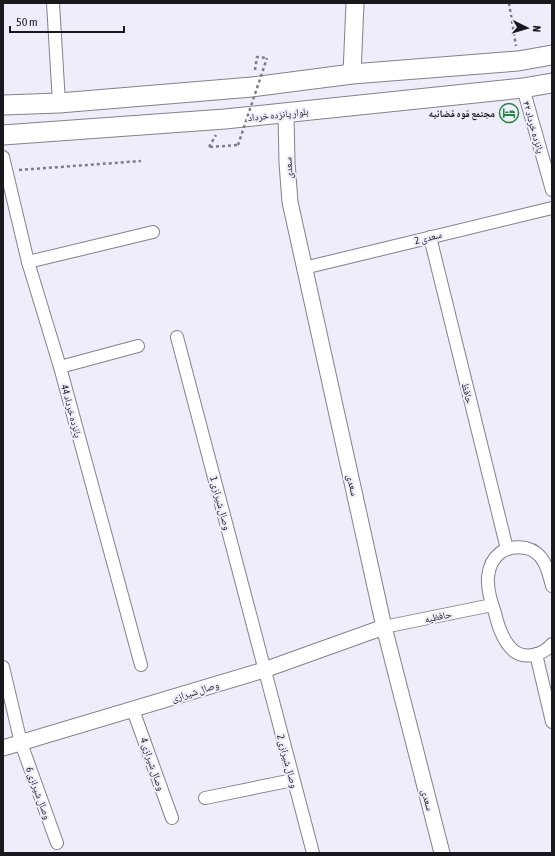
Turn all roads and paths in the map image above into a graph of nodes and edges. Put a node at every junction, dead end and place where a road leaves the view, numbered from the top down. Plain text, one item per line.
1 (52, 3) edge
2 (355, 3) edge
3 (509, 3) edge
4 (552, 55) edge
5 (518, 61) junction
6 (256, 64) dead end
7 (352, 74) junction
8 (552, 83) edge
9 (523, 88) junction
10 (59, 103) junction
11 (3, 105) edge
12 (286, 113) junction
13 (3, 135) edge
14 (209, 147) dead end
15 (3, 157) edge
16 (141, 161) dead end
17 (7, 170) junction
18 (552, 190) edge
19 (552, 208) edge
20 (153, 232) dead end
21 (430, 237) junction
22 (28, 262) junction
23 (304, 268) junction
24 (177, 337) dead end
25 (138, 346) dead end
26 (60, 367) junction
27 (507, 549) junction
28 (552, 586) edge
29 (492, 605) junction
30 (384, 627) junction
31 (552, 644) edge
32 (536, 654) junction
33 (141, 665) dead end
34 (3, 668) edge
35 (264, 670) junction
36 (134, 710) junction
37 (552, 722) edge
38 (21, 743) junction
39 (3, 748) edge
40 (293, 780) junction
41 (205, 798) dead end
42 (172, 818) dead end
43 (57, 844) dead end
44 (312, 853) edge
45 (442, 853) edge

1 - 10 street
2 - 7 main road
3 - 5 path
4 - 5 main road
5 - 7 main road
6 - 14 path, bridge
7 - 10 main road
8 - 9 main road, بلوار پانزده خرداد
9 - 12 main road, بلوار پانزده خرداد
9 - 18 street, پانزده خرداد ۴۲
10 - 11 main road
12 - 13 main road, بلوار پانزده خرداد
12 - 23 street, سعدی
15 - 17 street, پانزده خرداد 44
16 - 17 path
17 - 22 street, پانزده خرداد 44
19 - 21 street, سعدی 2
20 - 22 street
21 - 23 street, سعدی 2
21 - 27 street, حافظ
22 - 26 street, پانزده خرداد 44
23 - 30 street, سعدی
24 - 35 street, وصال شیرازی 1
25 - 26 street
26 - 33 street, پانزده خرداد 44
27 - 28 street
27 - 29 street
29 - 30 street, حافظیه
29 - 32 street
30 - 35 street, وصال شیرازی
30 - 45 street, سعدی
31 - 32 street
32 - 37 street
34 - 38 street, وصال شیرازی 6
35 - 36 street, وصال شیرازی
35 - 40 street, وصال شیرازی 2
36 - 38 street, وصال شیرازی
36 - 42 street, وصال شیرازی 4
38 - 39 street, وصال شیرازی
38 - 43 street, وصال شیرازی 6
40 - 41 street
40 - 44 street, وصال شیرازی 2

